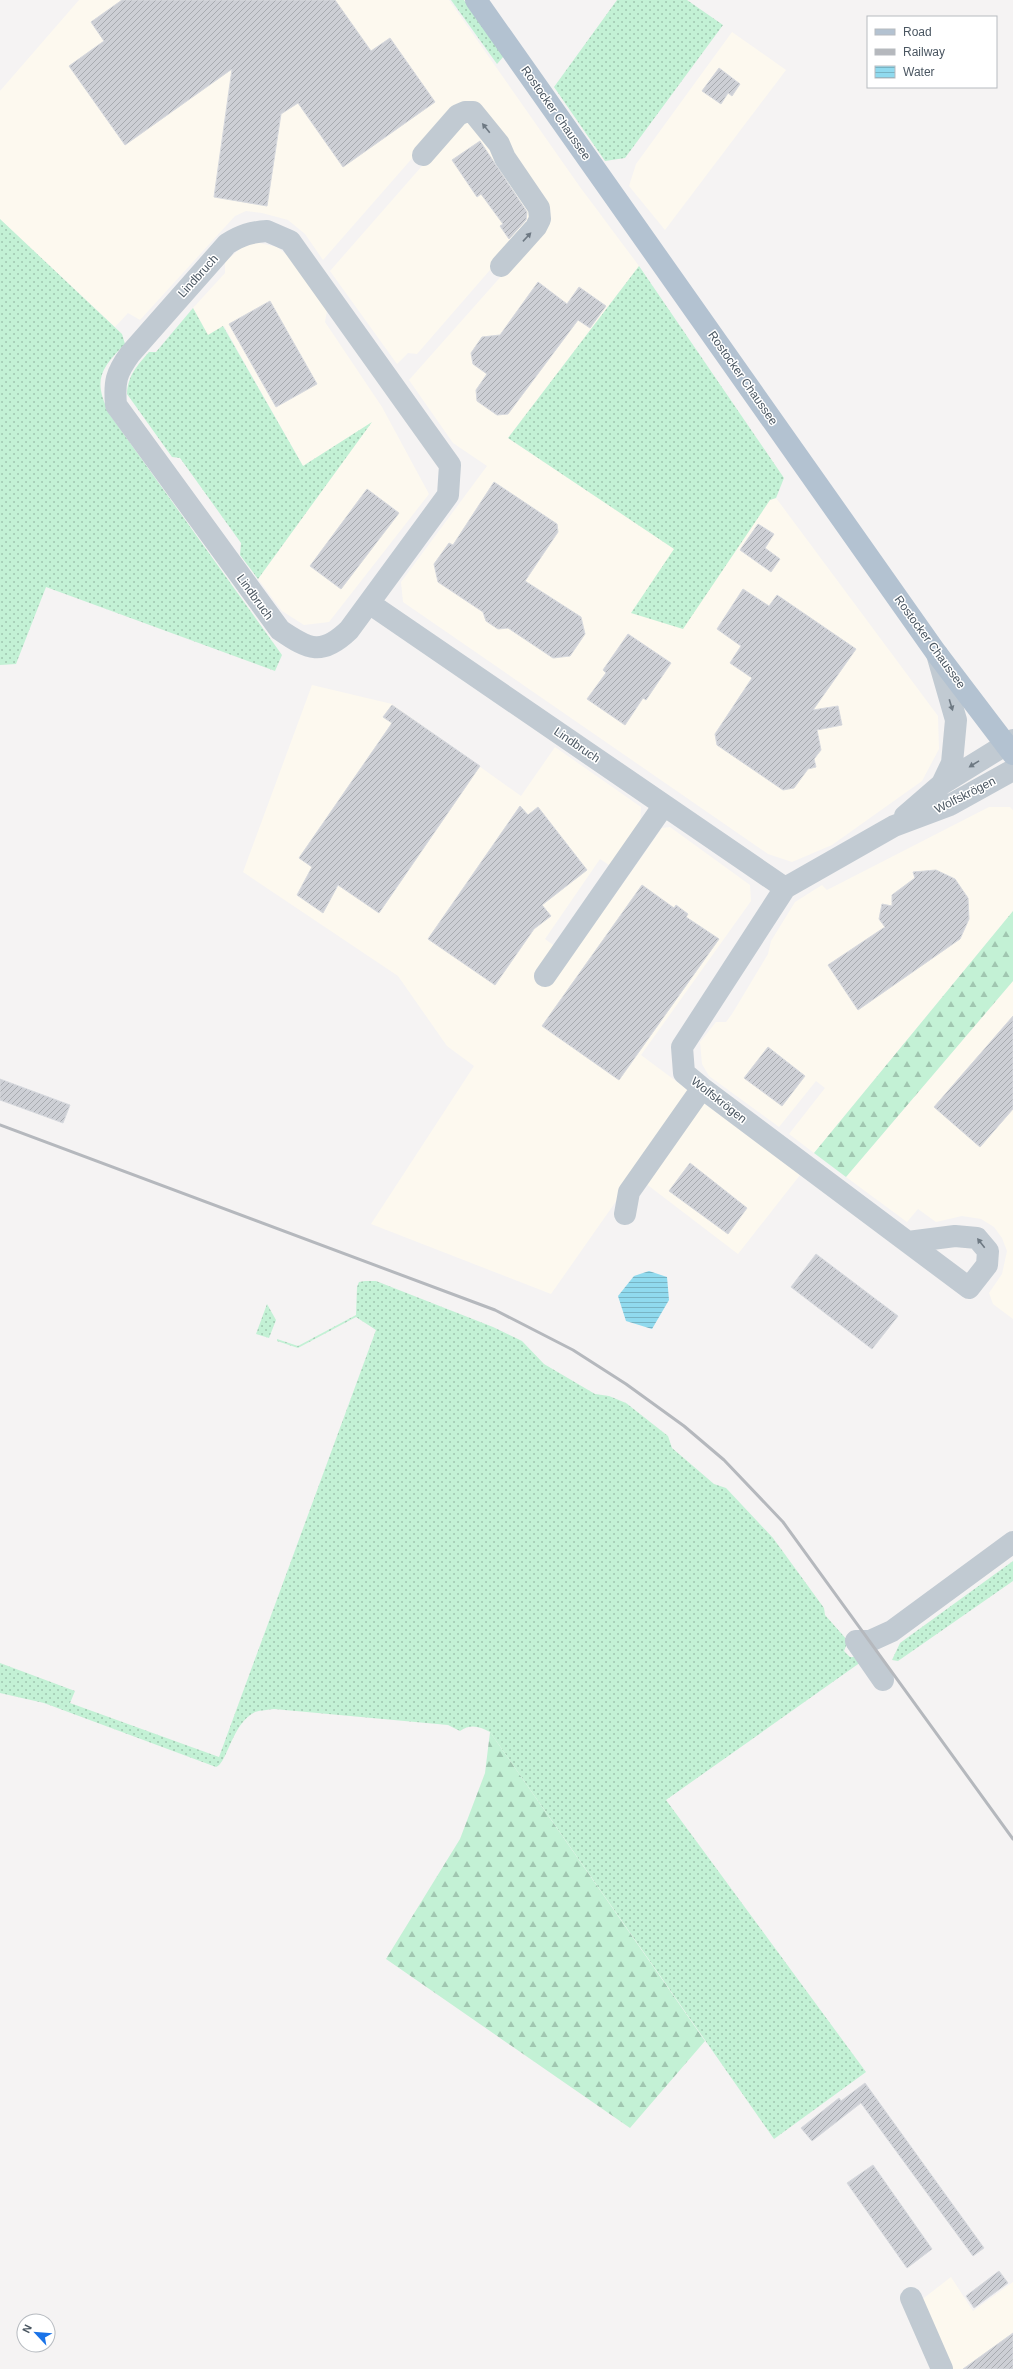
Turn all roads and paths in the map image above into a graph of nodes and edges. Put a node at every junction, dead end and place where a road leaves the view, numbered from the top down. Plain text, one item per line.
1 (476, 0) edge
2 (423, 155) dead end
3 (501, 266) dead end
4 (369, 603) junction
5 (937, 654) junction
6 (1011, 746) edge
7 (1013, 770) edge
8 (942, 784) junction
9 (664, 805) junction
10 (894, 826) junction
11 (785, 888) junction
12 (545, 976) dead end
13 (702, 1088) junction
14 (625, 1214) dead end
15 (908, 1242) junction
16 (1013, 1542) edge
17 (884, 1680) dead end
18 (911, 2298) dead end
19 (942, 2369) edge

1 - 5 main road, Rostocker Chaussee
3 -> 2 street
4 - 4 street, Lindbruch
4 - 9 street, Lindbruch
5 - 6 main road, Rostocker Chaussee
5 -> 8 street, Wolfskrögen
6 -> 8 street, Wolfskrögen
7 - 10 street, Wolfskrögen
8 - 10 street, Wolfskrögen
9 - 11 street, Lindbruch
9 - 12 street
10 - 11 street, Wolfskrögen
11 - 13 street, Wolfskrögen
13 - 14 street
13 - 15 street, Wolfskrögen
15 -> 15 street, Wolfskrögen
16 - 17 street
18 - 19 street

